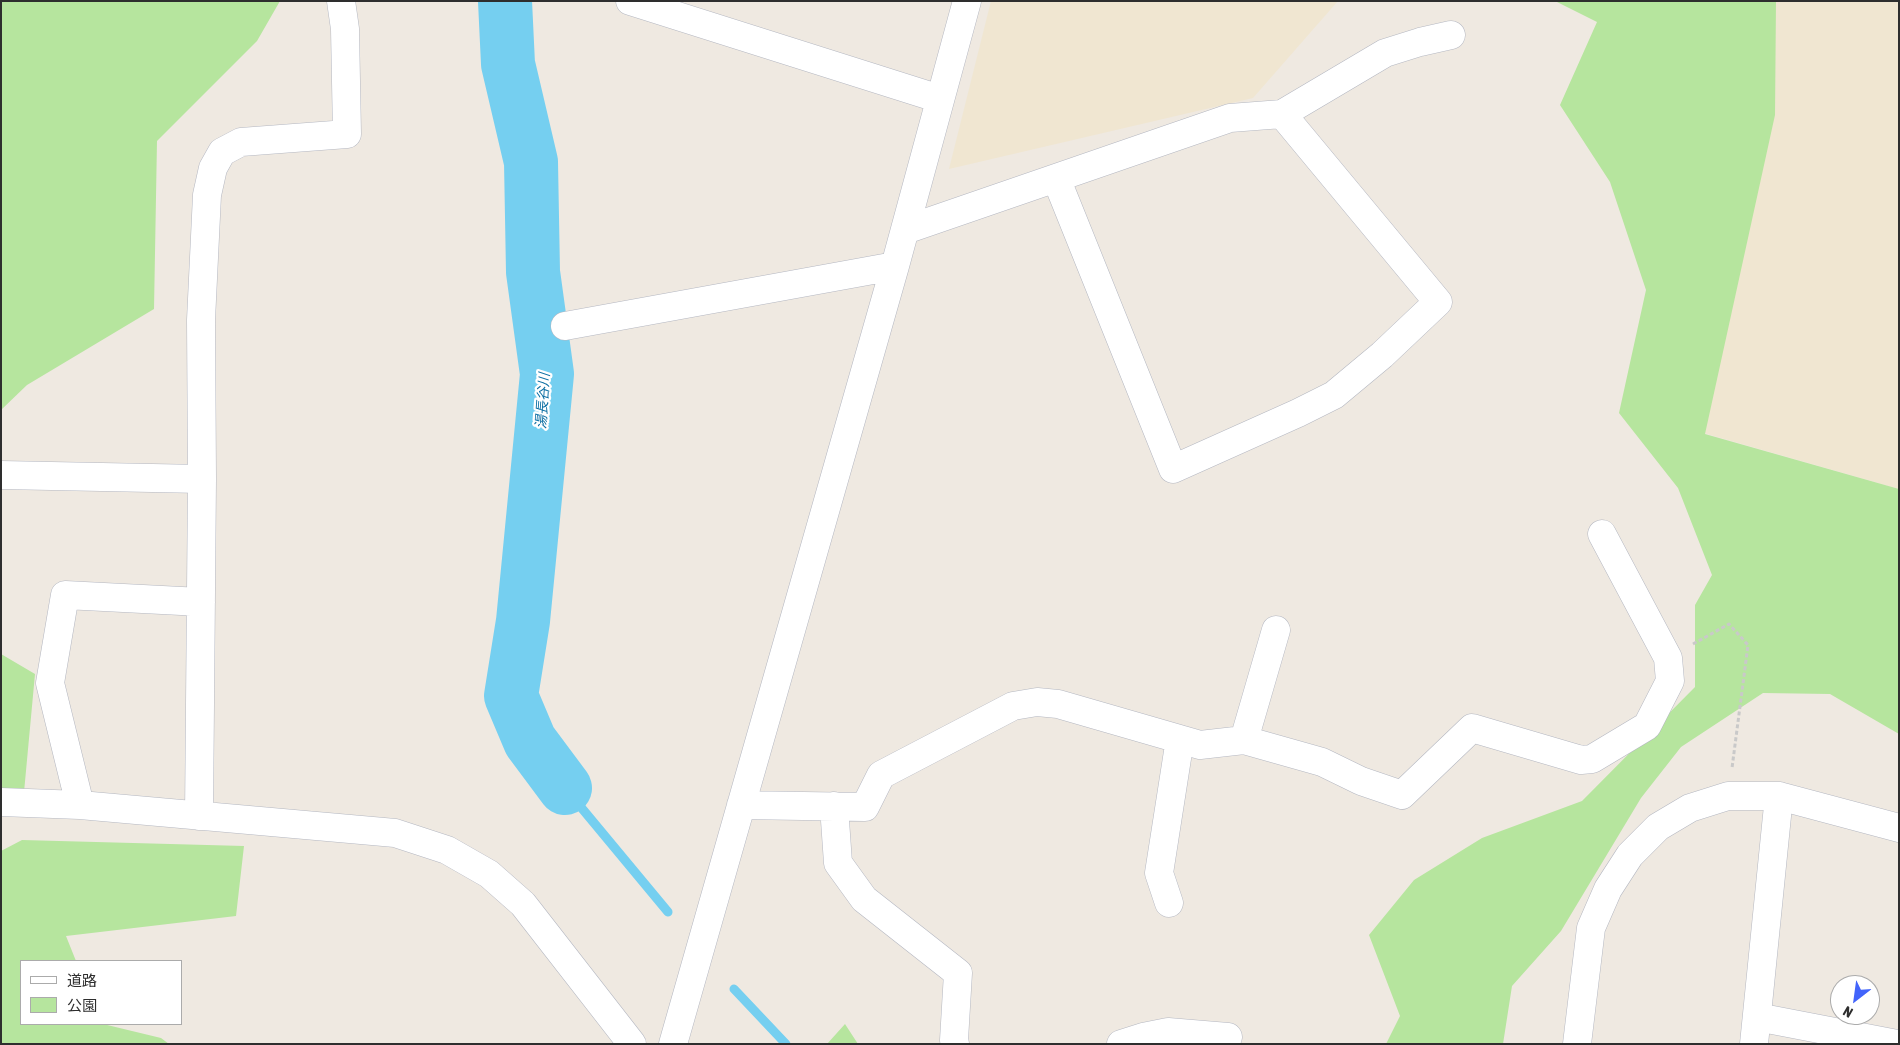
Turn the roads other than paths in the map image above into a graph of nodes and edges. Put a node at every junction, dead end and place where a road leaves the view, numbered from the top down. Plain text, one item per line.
1 (341, 1) edge
2 (630, 1) edge
3 (967, 1) edge
4 (1451, 36) dead end
5 (940, 99) junction
6 (1282, 114) junction
7 (1056, 178) junction
8 (905, 230) junction
9 (894, 266) junction
10 (565, 326) dead end
11 (1, 474) edge
12 (202, 479) junction
13 (1602, 534) dead end
14 (201, 602) junction
15 (1276, 630) dead end
16 (1180, 740) junction
17 (1244, 740) junction
18 (1779, 796) junction
19 (1, 802) edge
20 (80, 805) junction
21 (741, 805) junction
22 (834, 806) junction
23 (200, 816) junction
24 (1899, 828) edge
25 (1169, 902) dead end
26 (1756, 1031) edge
27 (1228, 1037) dead end
28 (632, 1044) edge
29 (673, 1044) edge
30 (955, 1044) edge
31 (1121, 1044) edge
32 (1576, 1044) edge
33 (1898, 1044) edge

1 - 12 street
2 - 5 street
3 - 5 street
4 - 6 street
5 - 8 street
6 - 7 street
6 - 7 street
7 - 8 street
8 - 9 street
9 - 10 street
9 - 21 street
11 - 12 street
12 - 14 street
13 - 17 street
14 - 20 street
14 - 23 street
15 - 17 street
16 - 17 street
16 - 22 street
16 - 25 street
18 - 24 street
18 - 26 street
18 - 32 street
19 - 20 street
20 - 23 street
21 - 22 street
21 - 29 street
22 - 30 street
23 - 28 street
26 - 33 street
27 - 31 street

